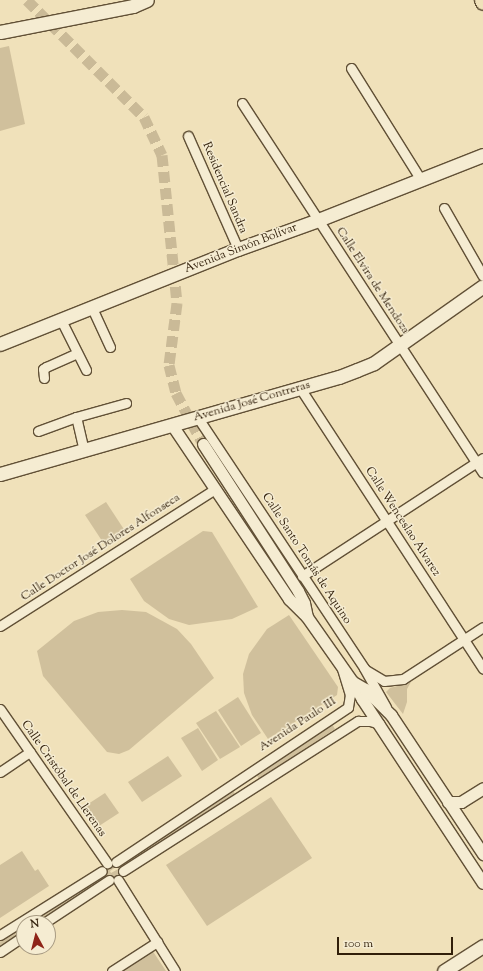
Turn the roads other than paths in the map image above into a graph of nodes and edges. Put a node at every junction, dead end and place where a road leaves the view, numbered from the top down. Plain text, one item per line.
1 (147, 0) edge
2 (0, 32) edge
3 (351, 68) dead end
4 (242, 103) dead end
5 (188, 136) dead end
6 (483, 155) edge
7 (421, 180) junction
8 (444, 208) dead end
9 (318, 220) junction
10 (238, 249) junction
11 (483, 276) edge
12 (483, 286) edge
13 (92, 308) junction
14 (61, 320) junction
15 (0, 344) edge
16 (400, 344) junction
17 (110, 347) dead end
18 (78, 353) junction
19 (86, 370) dead end
20 (44, 378) dead end
21 (300, 388) junction
22 (126, 403) dead end
23 (76, 417) junction
24 (198, 418) junction
25 (172, 425) junction
26 (38, 431) dead end
27 (203, 444) tunnel mouth
28 (84, 451) junction
29 (480, 460) edge
30 (483, 472) edge
31 (0, 474) edge
32 (215, 489) junction
33 (386, 520) junction
34 (302, 576) junction
35 (307, 617) junction
36 (0, 626) edge
37 (483, 627) edge
38 (464, 639) junction
39 (342, 668) junction
40 (364, 668) junction
41 (483, 669) edge
42 (352, 681) junction
43 (348, 707) junction
44 (0, 709) edge
45 (391, 715) junction
46 (358, 721) junction
47 (380, 724) junction
48 (30, 752) junction
49 (0, 772) edge
50 (248, 772) junction
51 (236, 781) junction
52 (257, 786) junction
53 (483, 788) edge
54 (244, 794) junction
55 (448, 802) junction
56 (483, 854) edge
57 (108, 865) junction
58 (116, 877) junction
59 (483, 883) edge
60 (56, 915) edge
61 (0, 935) edge
62 (16, 941) edge
63 (157, 942) junction
64 (483, 946) edge
65 (0, 952) edge
66 (112, 971) edge
67 (175, 971) edge
68 (444, 971) edge

1 - 2 main road
3 - 7 street
4 - 9 street, Calle Elvira de Mendoza
5 - 10 street, Residencial Sandra
6 - 7 main road, Avenida Simón Bolívar
7 - 9 main road, Avenida Simón Bolívar
8 - 11 street
9 - 10 main road, Avenida Simón Bolívar
9 - 16 street, Calle Elvira de Mendoza
10 - 13 main road, Avenida Simón Bolívar
12 - 16 main road, Avenida José Contreras
13 - 14 main road, Avenida Simón Bolívar
13 - 17 street
14 - 15 main road, Avenida Simón Bolívar
14 - 18 street
16 - 21 main road, Avenida José Contreras
16 - 29 street, Calle Elvira de Mendoza
18 - 19 street
18 - 20 street
21 - 24 main road, Avenida José Contreras
21 - 33 street, Calle Wenceslao Alvarez
22 - 23 street
23 - 26 street
23 - 28 street
24 - 25 main road, Avenida José Contreras
24 - 34 street, Calle Santo Tomás de Aquino
25 - 28 main road, Avenida José Contreras
25 - 32 street, Calle Santo Tomás de Aquino
27 - 35 street
28 - 31 main road, Avenida José Contreras
29 - 30 street, Calle Elvira de Mendoza
29 - 33 street
32 - 35 street, Calle Santo Tomás de Aquino
32 - 36 street, Calle Doctor José Dolores Alfonseca
33 - 34 street
33 - 38 street, Calle Wenceslao Alvarez
34 - 40 street, Calle Santo Tomás de Aquino
35 - 39 street, Calle Santo Tomás de Aquino
37 - 38 street
38 - 40 street
38 - 41 street, Calle Wenceslao Alvarez
39 - 42 street, Calle Santo Tomás de Aquino
39 - 43 street, Avenida Paulo III
40 - 45 street, Calle Santo Tomás de Aquino
42 - 45 street, Calle Santo Tomás de Aquino
42 - 47 street, Calle Santo Tomás de Aquino
43 - 46 street
43 - 50 street, Avenida Paulo III
44 - 48 street, Calle Cristóbal de Llerenas
45 - 55 street, Calle Santo Tomás de Aquino
46 - 47 street
46 - 52 street
47 - 59 street, Calle Santo Tomás de Aquino
48 - 49 street
48 - 57 street, Calle Cristóbal de Llerenas
50 - 51 street, Avenida Paulo III
50 - 52 street
51 - 54 street
51 - 57 street, Avenida Paulo III
52 - 54 street
53 - 55 street
54 - 58 street
55 - 56 street, Calle Santo Tomás de Aquino
57 - 58 street
57 - 58 street
57 - 61 street, Avenida Paulo III
58 - 60 street
58 - 63 street
62 - 65 street
63 - 66 street
63 - 67 street
64 - 68 main road

